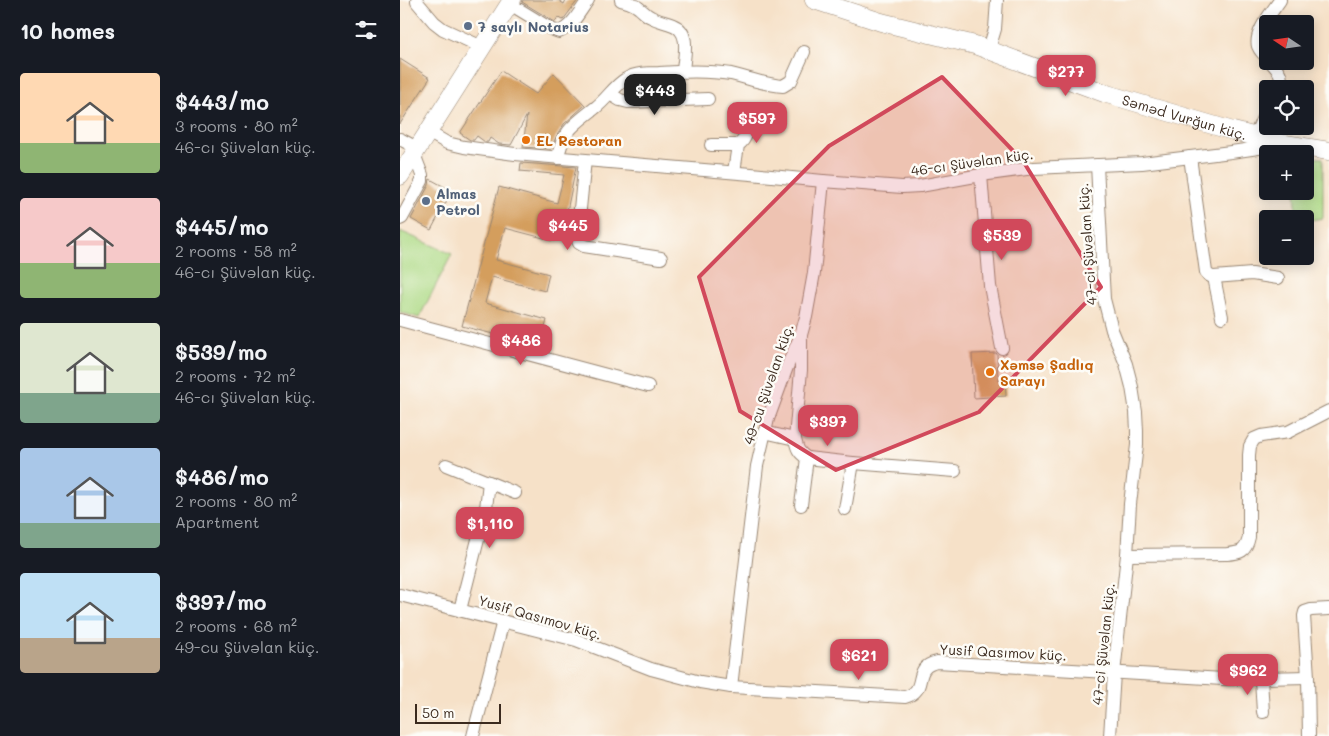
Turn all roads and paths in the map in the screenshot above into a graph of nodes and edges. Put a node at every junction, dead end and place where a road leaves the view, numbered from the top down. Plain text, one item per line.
1 (417, 0) edge
2 (588, 0) edge
3 (621, 0) edge
4 (814, 0) edge
5 (997, 0) edge
6 (1280, 0) edge
7 (511, 2) edge
8 (1269, 15) edge
9 (1259, 33) edge
10 (482, 48) junction
11 (989, 49) junction
12 (1259, 49) edge
13 (804, 52) dead end
14 (683, 71) junction
15 (610, 94) junction
16 (708, 99) dead end
17 (749, 111) dead end
18 (1259, 127) edge
19 (1234, 131) junction
20 (428, 132) junction
21 (1255, 136) junction
22 (400, 139) edge
23 (1285, 144) junction
24 (710, 145) dead end
25 (738, 145) junction
26 (416, 151) junction
27 (1329, 151) edge
28 (1231, 152) junction
29 (1190, 157) junction
30 (558, 158) junction
31 (585, 160) junction
32 (1097, 165) junction
33 (734, 172) junction
34 (982, 175) junction
35 (400, 176) edge
36 (823, 181) junction
37 (400, 219) edge
38 (661, 258) dead end
39 (1214, 277) junction
40 (1278, 278) dead end
41 (1222, 317) dead end
42 (400, 320) edge
43 (801, 334) junction
44 (1002, 348) dead end
45 (648, 386) dead end
46 (1329, 411) edge
47 (764, 432) junction
48 (795, 439) junction
49 (807, 458) junction
50 (853, 463) junction
51 (446, 466) dead end
52 (955, 471) dead end
53 (489, 482) junction
54 (515, 493) dead end
55 (801, 505) dead end
56 (845, 510) dead end
57 (1127, 556) junction
58 (400, 595) edge
59 (1329, 609) edge
60 (460, 610) junction
61 (503, 621) junction
62 (1114, 673) junction
63 (1308, 677) junction
64 (1261, 679) junction
65 (731, 687) junction
66 (1263, 712) dead end
67 (473, 736) edge
68 (1110, 736) edge
69 (1309, 736) edge

1 - 10 street
2 - 7 street
3 - 14 street
4 - 11 street, Səməd Vurğun küç.
5 - 11 street
6 - 8 street
7 - 10 street
9 - 12 street
10 - 20 street
11 - 19 street, Səməd Vurğun küç.
13 - 14 street
14 - 15 street
15 - 16 street
15 - 30 street
17 - 25 street
18 - 21 street
19 - 21 street, Səməd Vurğun küç.
19 - 28 street
20 - 26 street
20 - 30 street, 46-cı Şüvəlan küç.
21 - 23 street, Səməd Vurğun küç.
22 - 26 street
23 - 27 street, Səməd Vurğun küç.
23 - 28 street, 46-cı Şüvəlan küç.
24 - 25 street
25 - 33 street
26 - 35 street
26 - 37 street
28 - 29 street, 46-cı Şüvəlan küç.
29 - 32 street, 46-cı Şüvəlan küç.
29 - 39 street
30 - 31 street, 46-cı Şüvəlan küç.
31 - 33 street, 46-cı Şüvəlan küç.
31 - 38 street
32 - 34 street, 46-cı Şüvəlan küç.
32 - 57 street, 47-ci Şüvəlan küç.
33 - 36 street, 46-cı Şüvəlan küç.
34 - 36 street, 46-cı Şüvəlan küç.
34 - 44 street
36 - 43 street, 49-cu Şüvəlan küç.
39 - 40 street
39 - 41 street
42 - 45 street
43 - 47 street, 49-cu Şüvəlan küç.
43 - 48 street
46 - 57 street
47 - 48 street
47 - 65 street, 49-cu Şüvəlan küç.
48 - 49 street
49 - 50 street
49 - 55 street
50 - 52 street
50 - 56 street
51 - 53 street
53 - 54 street
53 - 60 street
57 - 62 street, 47-ci Şüvəlan küç.
58 - 60 street, Yusif Qasımov küç.
59 - 63 street
60 - 61 street, Yusif Qasımov küç.
61 - 65 street, Yusif Qasımov küç.
61 - 67 street
62 - 64 street, Yusif Qasımov küç.
62 - 65 street, Yusif Qasımov küç.
62 - 68 street, 47-ci Şüvəlan küç.
63 - 64 street, Yusif Qasımov küç.
63 - 69 street
64 - 66 street

